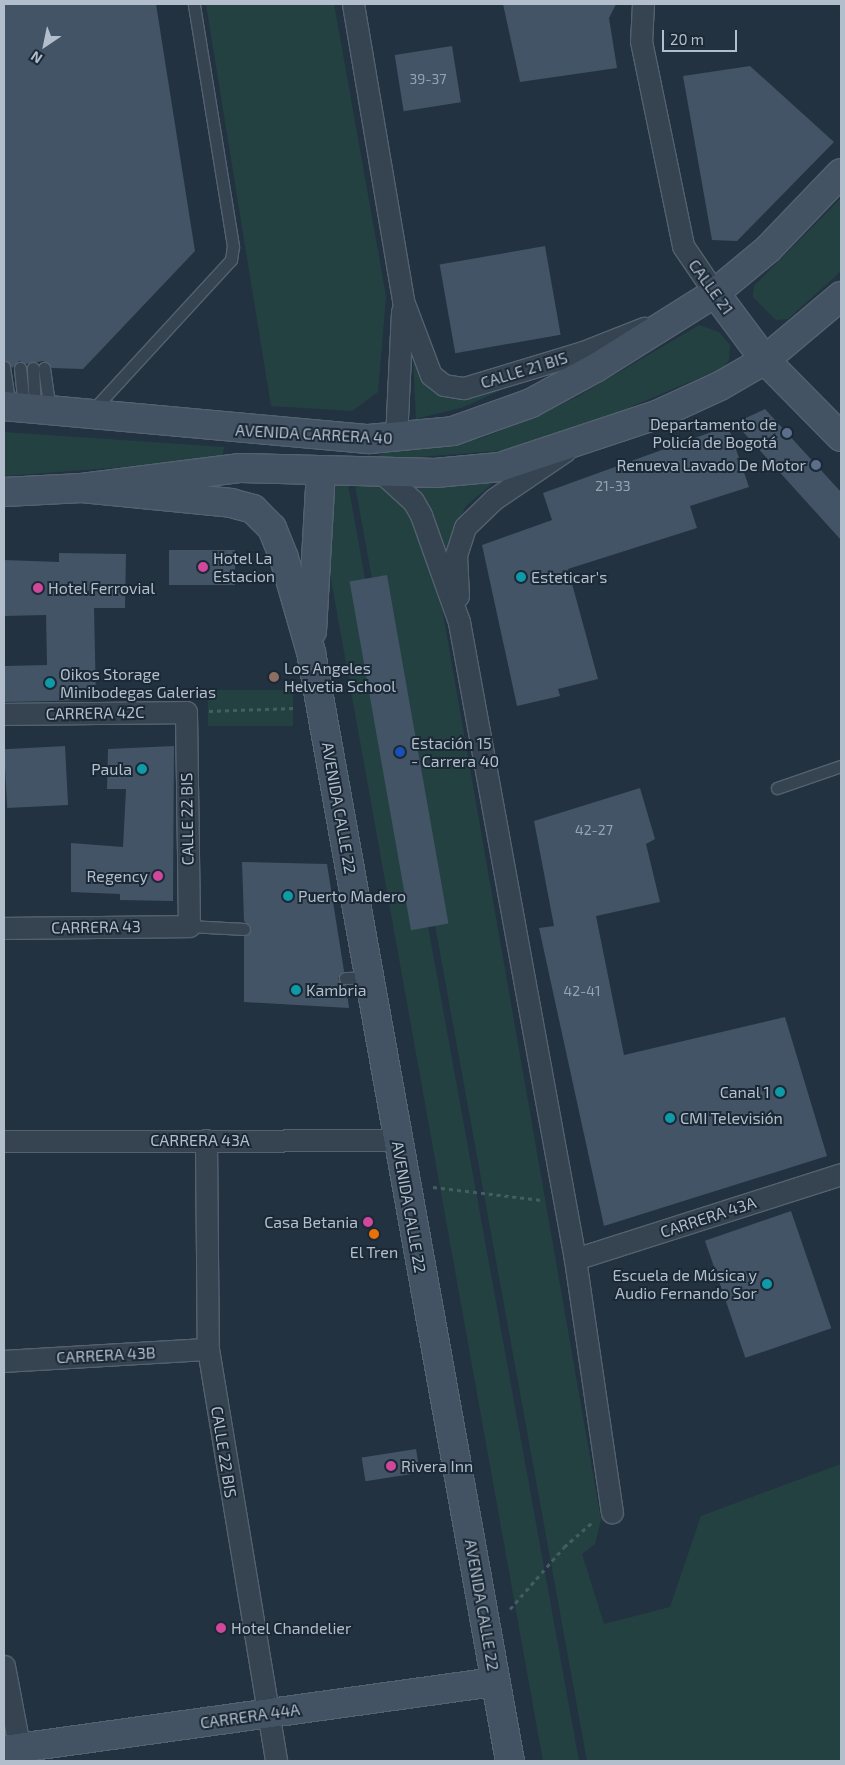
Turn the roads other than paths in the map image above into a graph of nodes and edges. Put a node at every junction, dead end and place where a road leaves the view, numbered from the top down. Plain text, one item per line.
1 (194, 4) edge
2 (353, 4) edge
3 (643, 4) edge
4 (841, 173) edge
5 (714, 293) junction
6 (841, 296) edge
7 (402, 301) junction
8 (691, 309) junction
9 (764, 360) junction
10 (4, 367) edge
11 (20, 368) dead end
12 (38, 368) dead end
13 (25, 408) edge
14 (88, 415) junction
15 (841, 436) edge
16 (396, 439) junction
17 (581, 441) junction
18 (321, 470) junction
19 (381, 472) junction
20 (82, 488) junction
21 (4, 492) edge
22 (459, 622) junction
23 (311, 652) junction
24 (186, 712) joint
25 (4, 714) edge
26 (841, 766) edge
27 (777, 788) dead end
28 (189, 926) junction
29 (4, 928) edge
30 (244, 929) dead end
31 (206, 1140) junction
32 (397, 1140) junction
33 (4, 1141) edge
34 (841, 1174) edge
35 (575, 1259) junction
36 (208, 1349) junction
37 (4, 1361) edge
38 (612, 1512) road end
39 (4, 1666) edge
40 (496, 1682) junction
41 (266, 1714) junction
42 (16, 1753) edge
43 (276, 1761) edge
44 (510, 1761) edge

1 - 14 lane
2 - 7 street, CALLE 21 BIS
3 - 5 street, CALLE 21
4 - 5 street, AVENIDA CARRERA 40
5 - 8 street, AVENIDA CARRERA 40
5 - 9 street, CALLE 21
6 - 9 street
7 - 8 street, CALLE 21 BIS
7 - 16 street, CALLE 21 BIS
8 - 16 street, AVENIDA CARRERA 40
9 - 15 street, CALLE 21
9 - 17 street
10 - 13 lane
11 - 13 lane
12 - 13 lane
13 - 14 street, AVENIDA CARRERA 40
14 - 16 street, AVENIDA CARRERA 40
17 - 19 street
17 - 22 street
18 - 19 street
18 - 20 street
18 - 23 street, AVENIDA CALLE 22
19 - 22 street
20 - 21 street
20 - 23 street, AVENIDA CALLE 22
22 - 35 street
23 - 32 street, AVENIDA CALLE 22
24 - 25 street, CARRERA 42C
24 - 28 street, CALLE 22 BIS
26 - 27 lane
28 - 29 street, CARRERA 43
28 - 30 lane
31 - 32 street, CARRERA 43A
31 - 33 street, CARRERA 43A
31 - 36 street, CALLE 22 BIS
32 - 40 street, AVENIDA CALLE 22
34 - 35 street, CARRERA 43A
35 - 38 street
36 - 37 street, CARRERA 43B
36 - 41 street, CALLE 22 BIS
39 - 42 street
40 - 41 street, CARRERA 44A
40 - 44 street, AVENIDA CALLE 22
41 - 42 street, CARRERA 44A
41 - 43 street, CALLE 22 BIS

